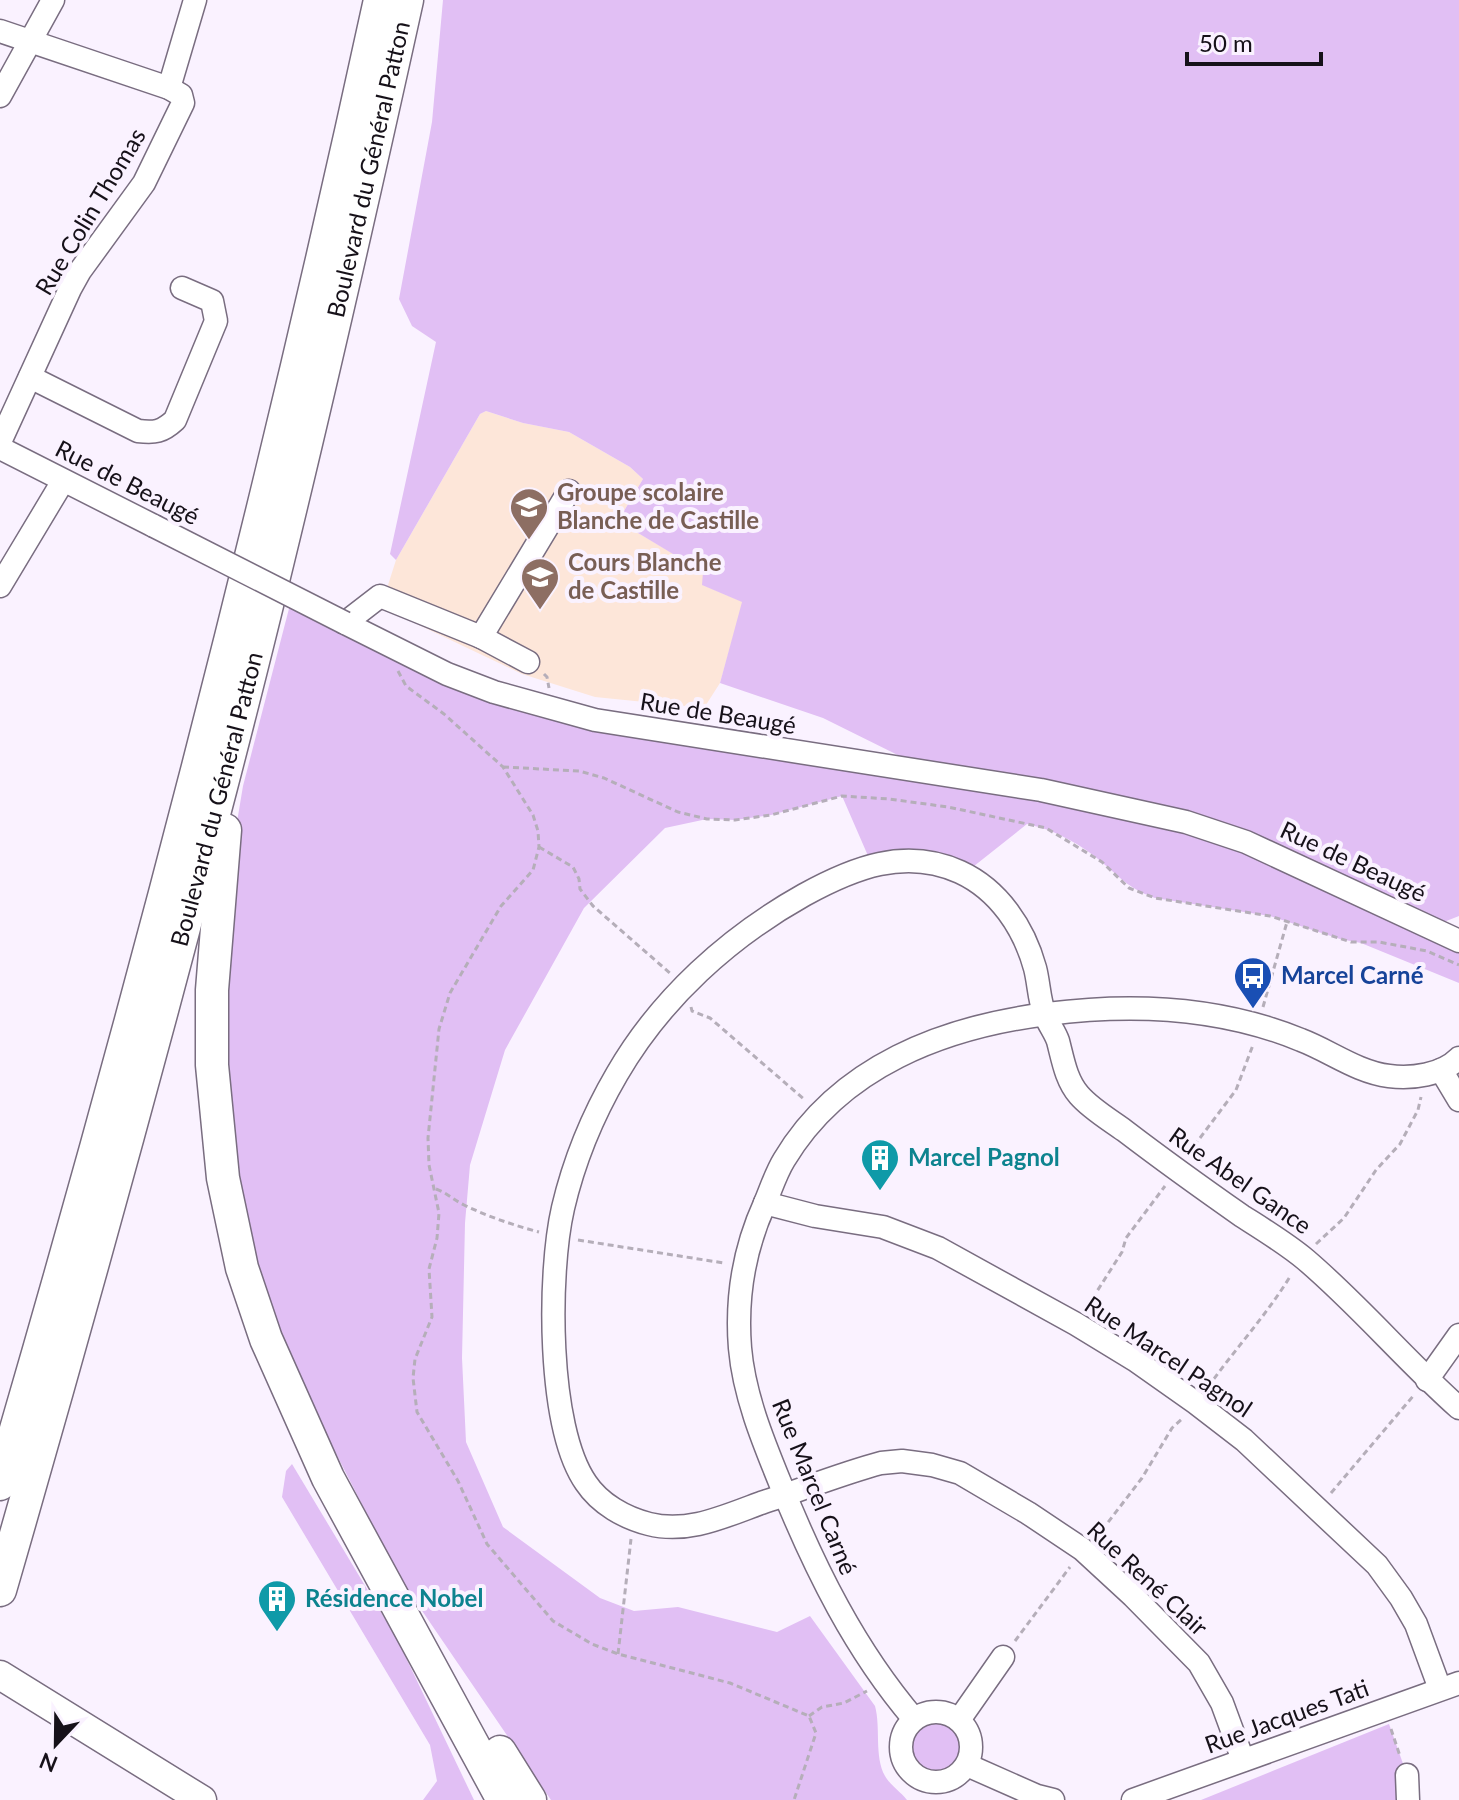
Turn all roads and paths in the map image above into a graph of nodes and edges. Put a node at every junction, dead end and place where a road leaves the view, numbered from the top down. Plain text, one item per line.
1 (53, 0) edge
2 (195, 0) edge
3 (380, 0) edge
4 (407, 0) edge
5 (0, 31) edge
6 (29, 43) junction
7 (169, 88) junction
8 (0, 96) edge
9 (182, 288) dead end
10 (30, 377) junction
11 (0, 445) edge
12 (63, 481) junction
13 (569, 491) dead end
14 (0, 586) edge
15 (345, 623) junction
16 (481, 637) junction
17 (399, 651) junction
18 (528, 662) joint
19 (549, 708) junction
20 (503, 767) junction
21 (221, 787) junction
22 (539, 847) junction
23 (1287, 922) junction
24 (1459, 941) edge
25 (1459, 965) edge
26 (684, 986) junction
27 (1044, 1014) junction
28 (1259, 1025) junction
29 (1442, 1067) edge
30 (1459, 1100) edge
31 (821, 1113) junction
32 (1176, 1170) junction
33 (434, 1189) junction
34 (765, 1203) junction
35 (559, 1237) junction
36 (1304, 1258) junction
37 (744, 1267) junction
38 (1076, 1324) junction
39 (1459, 1335) edge
40 (1427, 1380) junction
41 (1196, 1403) junction
42 (1459, 1408) edge
43 (328, 1478) junction
44 (0, 1484) edge
45 (785, 1496) junction
46 (1317, 1508) junction
47 (633, 1519) junction
48 (1082, 1549) junction
49 (0, 1590) edge
50 (618, 1654) junction
51 (1003, 1657) joint
52 (0, 1675) edge
53 (884, 1682) junction
54 (1450, 1686) edge
55 (1383, 1710) junction
56 (809, 1716) junction
57 (914, 1719) junction
58 (959, 1720) junction
59 (1243, 1760) junction
60 (967, 1765) junction
61 (1407, 1775) joint
62 (933, 1791) edge
63 (202, 1800) edge
64 (503, 1800) edge
65 (530, 1800) edge
66 (794, 1800) edge
67 (1053, 1800) edge
68 (1133, 1800) edge
69 (1408, 1800) edge

1 - 6 street
2 - 7 street
3 - 44 highway, Boulevard du Général Patton
4 - 21 highway, Boulevard du Général Patton
5 - 6 street
6 - 7 street
6 - 8 street
7 - 10 street, Rue Colin Thomas
9 - 10 street
10 - 11 street, Rue Colin Thomas
11 - 12 street, Rue de Beaugé
12 - 14 street
12 - 15 street, Rue de Beaugé, bridge
13 - 16 street
15 - 16 street
15 - 17 street, Rue de Beaugé
16 - 18 street
17 - 19 street, Rue de Beaugé
17 - 20 path
18 - 19 path
19 - 24 street, Rue de Beaugé
20 - 22 path
20 - 23 path
21 - 43 highway
21 - 49 highway, Boulevard du Général Patton
22 - 26 path
22 - 33 path
23 - 25 path
23 - 28 path
26 - 27 street, Rue Abel Gance
26 - 31 path
26 - 35 street, Rue Abel Gance
27 - 28 street, Rue Marcel Carné
27 - 31 street, Rue Marcel Carné
27 - 32 street, Rue Abel Gance
28 - 29 street, Rue Marcel Carné
28 - 32 path
29 - 30 street
29 - 36 path
31 - 34 street, Rue Marcel Carné
32 - 36 street, Rue Abel Gance
32 - 38 path
33 - 35 path
33 - 50 path
34 - 37 street, Rue Marcel Carné
34 - 38 street, Rue Marcel Pagnol
35 - 37 path
35 - 47 street, Rue Abel Gance
36 - 40 street, Rue Abel Gance
36 - 41 path
37 - 45 street, Rue Marcel Carné
38 - 41 street, Rue Marcel Pagnol
39 - 40 street
40 - 42 street, Rue Abel Gance
40 - 46 path
41 - 46 street, Rue Marcel Pagnol
41 - 48 path
43 - 64 highway
43 - 65 highway
45 - 47 street, Rue René Clair
45 - 48 street, Rue René Clair
45 - 53 street, Rue Marcel Carné
46 - 54 street, Rue Marcel Pagnol
47 - 50 path
48 - 51 path
48 - 59 street, Rue René Clair
50 - 56 path
51 - 58 street
52 - 63 main road
53 - 56 path
53 - 57 street, Rue Marcel Carné
54 - 55 street, Rue Jacques Tati
55 - 59 street, Rue Jacques Tati
55 - 61 path
56 - 66 path
57 - 58 street
57 - 62 street
58 - 60 street
59 - 68 street, Rue Jacques Tati
60 - 62 street
60 - 67 street
61 - 69 street

